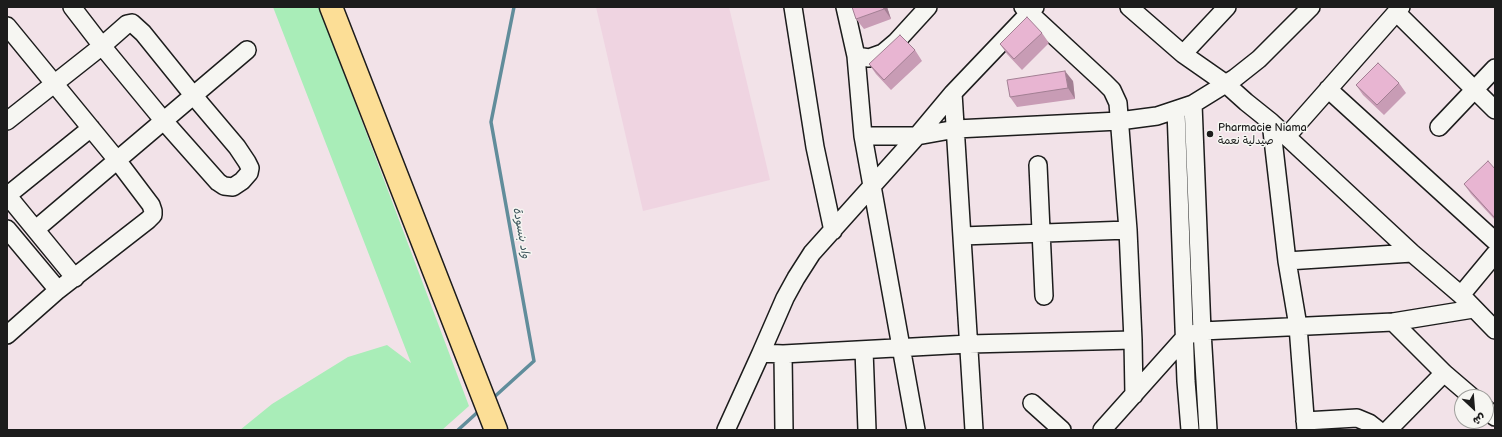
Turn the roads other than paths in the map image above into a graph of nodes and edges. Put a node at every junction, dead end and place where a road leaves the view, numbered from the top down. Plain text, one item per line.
1 (72, 7) edge
2 (331, 7) edge
3 (793, 7) edge
4 (845, 7) edge
5 (928, 7) edge
6 (1129, 7) edge
7 (1311, 7) edge
8 (1223, 8) edge
9 (1029, 9) edge
10 (1398, 10) edge
11 (9, 32) edge
12 (102, 46) junction
13 (247, 50) dead end
14 (1183, 54) junction
15 (856, 56) junction
16 (1495, 68) edge
17 (55, 84) junction
18 (1226, 84) junction
19 (1328, 89) junction
20 (1474, 90) junction
21 (953, 93) junction
22 (193, 96) junction
23 (1193, 104) junction
24 (1176, 110) junction
25 (1495, 110) edge
26 (163, 120) junction
27 (7, 121) edge
28 (1119, 121) junction
29 (1271, 122) junction
30 (1439, 126) dead end
31 (91, 128) junction
32 (956, 129) junction
33 (863, 136) junction
34 (917, 136) junction
35 (1287, 136) junction
36 (117, 160) junction
37 (1038, 165) dead end
38 (872, 187) junction
39 (7, 195) edge
40 (7, 229) edge
41 (36, 229) junction
42 (1128, 230) junction
43 (833, 231) junction
44 (1041, 233) junction
45 (962, 236) junction
46 (1495, 241) edge
47 (1412, 253) junction
48 (1495, 254) edge
49 (1287, 261) junction
50 (75, 278) junction
51 (58, 290) junction
52 (1461, 295) junction
53 (1044, 296) dead end
54 (1473, 309) junction
55 (1393, 322) junction
56 (1298, 326) junction
57 (1495, 330) edge
58 (1202, 331) junction
59 (7, 335) edge
60 (1186, 336) junction
61 (1133, 340) junction
62 (969, 344) junction
63 (901, 347) junction
64 (864, 350) junction
65 (760, 353) junction
66 (783, 354) junction
67 (1444, 373) junction
68 (1463, 389) edge
69 (1134, 395) junction
70 (1032, 403) dead end
71 (493, 421) edge
72 (1306, 426) edge
73 (726, 430) edge
74 (784, 430) edge
75 (867, 430) edge
76 (916, 430) edge
77 (974, 430) edge
78 (1062, 430) edge
79 (1102, 430) edge
80 (1190, 430) edge
81 (1208, 430) edge
82 (1378, 430) edge
83 (1388, 430) edge

1 - 12 street
2 - 71 main road
3 - 43 street
4 - 15 street
5 - 15 street
6 - 14 street
7 - 18 street
8 - 14 street
9 - 21 street
9 - 28 street
10 - 19 street
10 - 20 street
11 - 17 street
12 - 17 street
12 - 22 street
12 - 26 street
13 - 22 street
14 - 18 street
15 - 33 street
16 - 20 street
17 - 27 street
17 - 31 street
18 - 23 street
18 - 29 street
19 - 35 street
19 - 46 street
20 - 25 street
20 - 30 street
21 - 32 street
21 - 34 street
22 - 26 street
22 - 26 street
23 - 24 street
23 - 58 street
24 - 28 street
24 - 60 street
26 - 36 street
28 - 32 street
28 - 42 street
29 - 35 street
29 - 49 street
31 - 36 street
31 - 39 street
32 - 34 street
32 - 45 street
33 - 34 street
33 - 38 street
34 - 38 street
35 - 47 street
36 - 41 street
36 - 50 street
37 - 44 street
38 - 43 street
38 - 63 street
39 - 41 street
40 - 51 street
41 - 50 street
42 - 44 street
42 - 61 street
43 - 65 street
44 - 45 street
44 - 53 street
45 - 62 street
47 - 49 street
47 - 52 street
48 - 52 street
49 - 56 street
50 - 51 street
51 - 59 street
52 - 54 street
54 - 55 street
54 - 57 street
55 - 56 street
55 - 67 street
56 - 58 street
56 - 72 street
58 - 60 street
58 - 81 street
60 - 69 street
60 - 80 street
61 - 62 street
61 - 69 street
62 - 63 street
62 - 77 street
63 - 64 street
63 - 76 street
64 - 66 street
64 - 75 street
65 - 66 street
65 - 73 street
66 - 74 street
67 - 68 street
67 - 83 street
69 - 79 street
70 - 78 street
72 - 82 street

